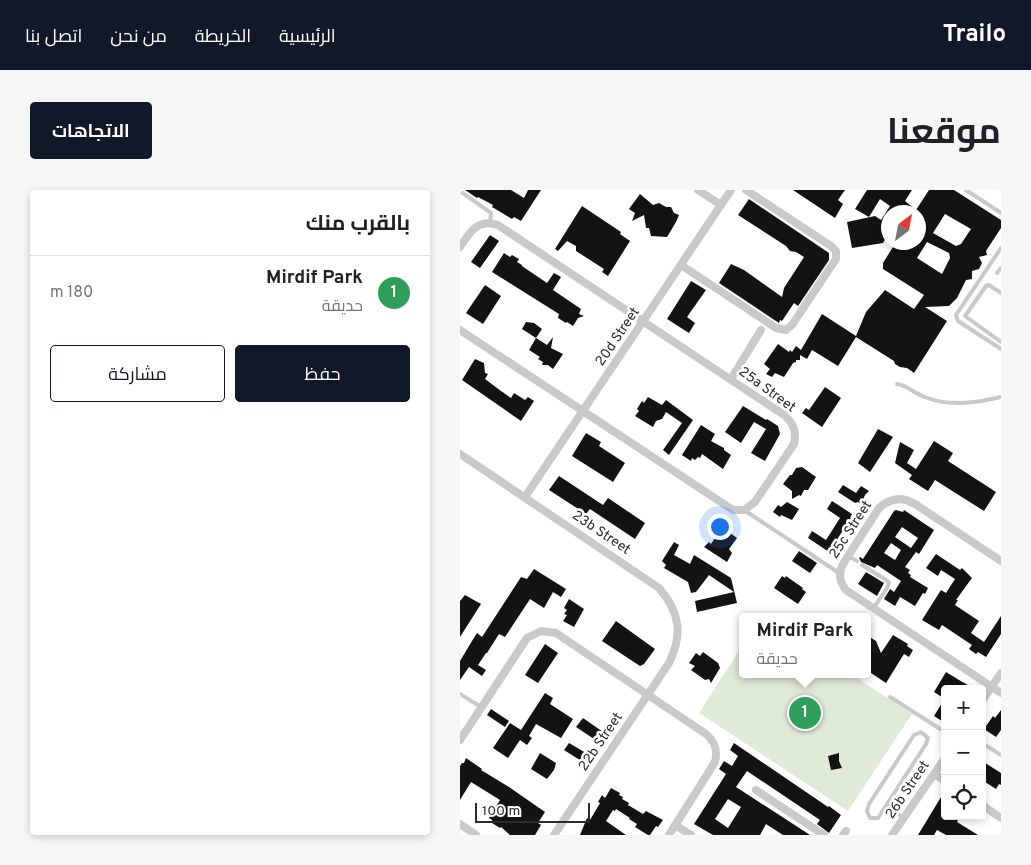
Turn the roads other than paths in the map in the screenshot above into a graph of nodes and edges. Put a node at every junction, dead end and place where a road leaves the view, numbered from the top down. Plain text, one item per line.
1 (698, 190) edge
2 (731, 190) edge
3 (746, 190) edge
4 (966, 190) edge
5 (460, 191) edge
6 (721, 205) junction
7 (1001, 213) edge
8 (490, 223) junction
9 (460, 247) edge
10 (1001, 248) edge
11 (681, 265) junction
12 (1001, 268) edge
13 (998, 273) dead end
14 (1001, 293) edge
15 (643, 321) junction
16 (460, 330) edge
17 (761, 330) dead end
18 (1001, 342) edge
19 (1001, 349) edge
20 (731, 379) junction
21 (897, 384) dead end
22 (1001, 397) edge
23 (583, 411) junction
24 (460, 454) edge
25 (525, 497) junction
26 (744, 510) junction
27 (848, 555) junction
28 (857, 561) dead end
29 (1001, 562) edge
30 (862, 565) dead end
31 (840, 573) junction
32 (873, 609) junction
33 (668, 663) joint
34 (1001, 673) edge
35 (992, 687) junction
36 (1001, 693) edge
37 (460, 694) edge
38 (647, 695) junction
39 (986, 695) edge
40 (890, 697) dead end
41 (481, 708) junction
42 (942, 730) edge
43 (460, 740) edge
44 (986, 746) edge
45 (1001, 755) edge
46 (941, 764) edge
47 (934, 774) junction
48 (941, 778) edge
49 (756, 790) dead end
50 (888, 805) junction
51 (986, 809) edge
52 (904, 818) junction
53 (1001, 818) edge
54 (460, 824) edge
55 (675, 825) junction
56 (476, 835) edge
57 (554, 835) edge
58 (669, 835) edge
59 (691, 835) edge
60 (824, 835) edge
61 (892, 835) edge

1 - 6 street
2 - 6 street, 20d Street
3 - 11 street
4 - 7 lane
5 - 8 lane
6 - 11 street, 20d Street
8 - 9 street
8 - 15 street, 25a Street
10 - 19 lane
11 - 15 street, 20d Street
12 - 13 lane
14 - 18 lane
15 - 20 street, 25a Street
15 - 23 street, 20d Street
16 - 23 street
17 - 20 street
20 - 26 street, 25a Street
21 - 22 lane
23 - 25 street, 20d Street
23 - 26 street
24 - 25 street, 23b Street
25 - 33 street, 23b Street
26 - 31 lane
27 - 28 lane
27 - 29 street, 25c Street
27 - 31 street, 25c Street
30 - 32 lane
31 - 32 street, 25c Street
32 - 35 street, 25c Street
33 - 38 street, 22b Street
34 - 35 street
35 - 36 street, 25c Street
35 - 39 street
37 - 41 lane
38 - 41 street
38 - 55 street
38 - 57 street, 22b Street
40 - 42 lane
41 - 43 street
44 - 45 lane
46 - 47 street, 26b Street
47 - 48 street
47 - 52 street, 26b Street
49 - 60 street
50 - 50 lane
50 - 52 lane
51 - 53 street
52 - 61 street, 26b Street
54 - 56 street
55 - 58 street
55 - 59 street

